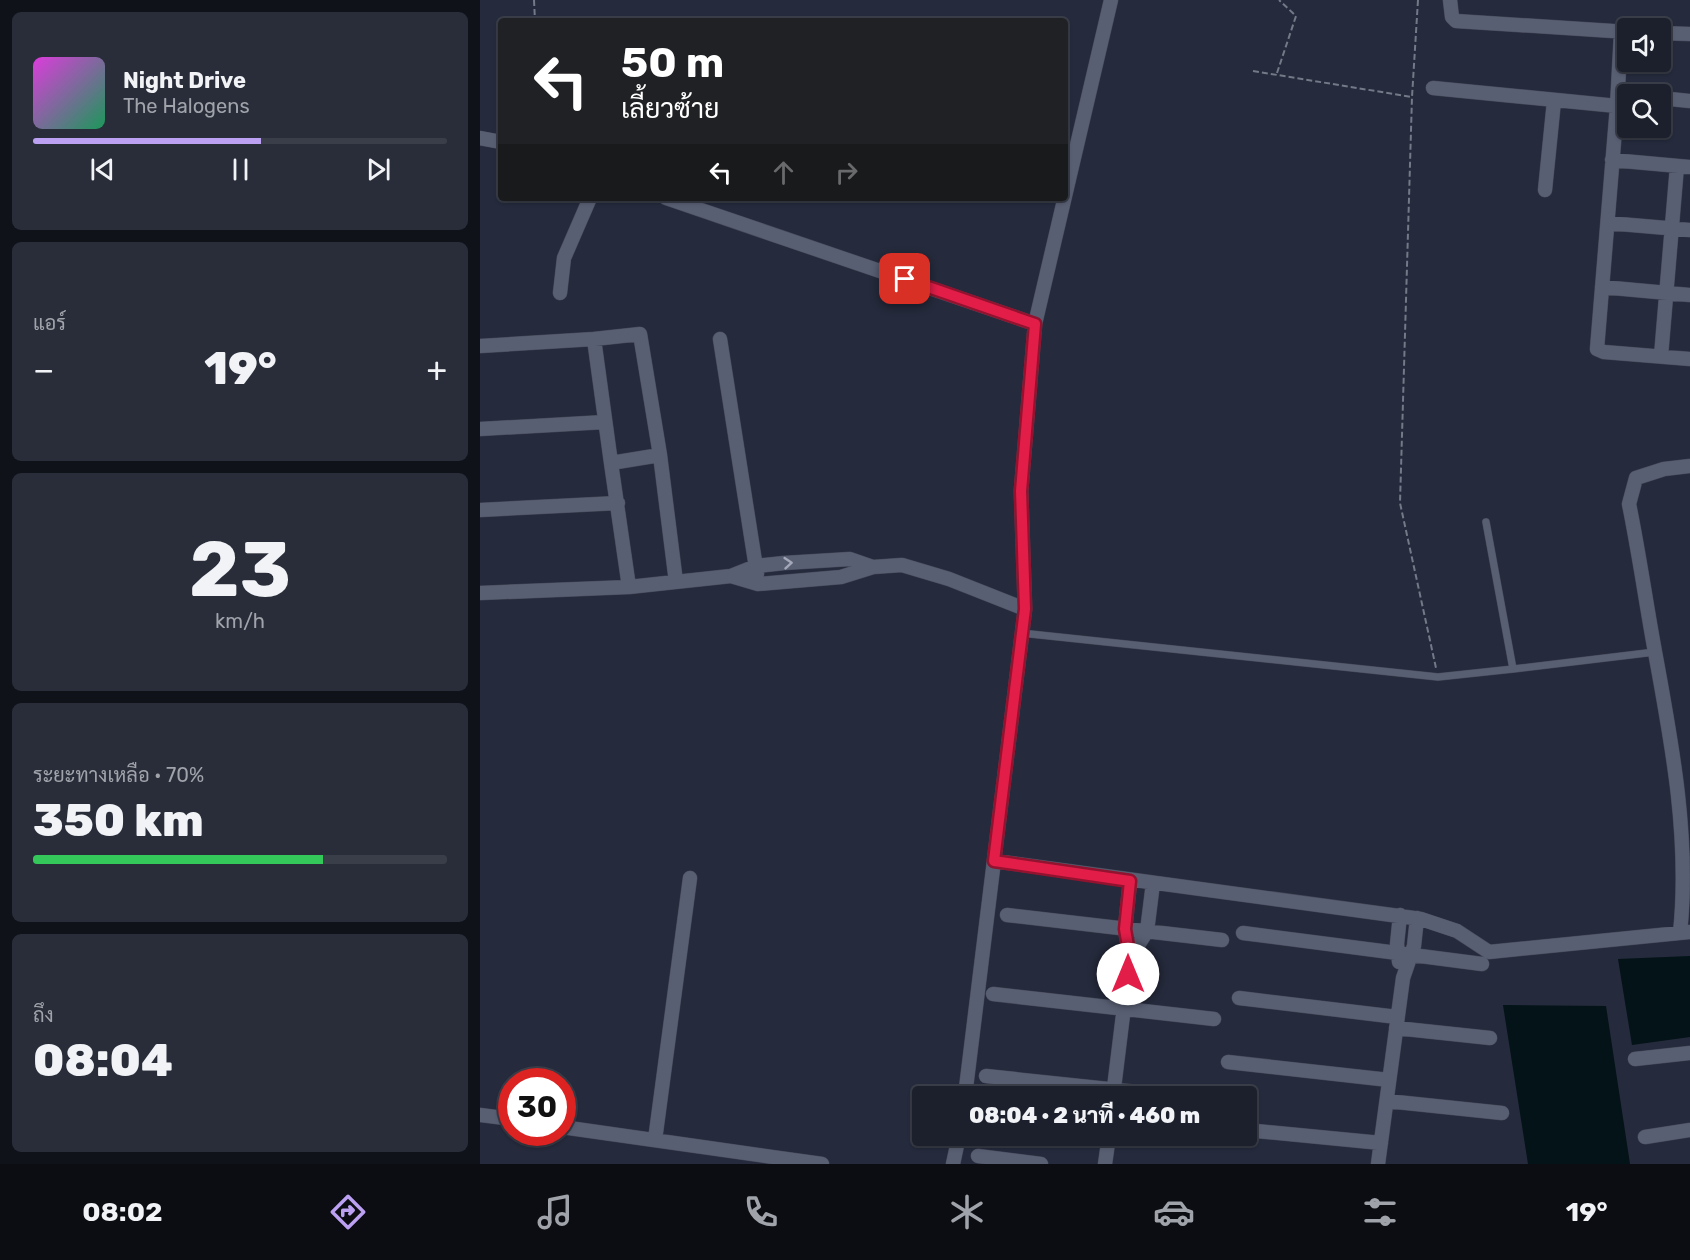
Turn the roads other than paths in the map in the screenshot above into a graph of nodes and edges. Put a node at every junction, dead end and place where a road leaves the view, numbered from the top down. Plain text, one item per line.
1 (1111, 0) edge
2 (1450, 0) edge
3 (1617, 32) edge
4 (1671, 33) edge
5 (1690, 34) edge
6 (1433, 88) dead end
7 (1617, 99) edge
8 (1671, 99) edge
9 (1554, 101) junction
10 (1690, 101) edge
11 (1617, 126) edge
12 (480, 138) edge
13 (498, 141) edge
14 (1612, 160) junction
15 (1684, 167) edge
16 (1068, 183) edge
17 (1545, 190) dead end
18 (589, 201) edge
19 (675, 201) edge
20 (1064, 201) edge
21 (1608, 223) junction
22 (1671, 228) junction
23 (1690, 230) edge
24 (1602, 287) junction
25 (560, 293) dead end
26 (1666, 293) junction
27 (1690, 295) edge
28 (1035, 324) junction
29 (594, 339) junction
30 (720, 339) dead end
31 (480, 346) edge
32 (1661, 356) junction
33 (1690, 359) edge
34 (605, 422) junction
35 (480, 429) edge
36 (660, 455) junction
37 (611, 463) junction
38 (1690, 466) edge
39 (618, 503) junction
40 (480, 510) edge
41 (1485, 522) dead end
42 (756, 566) junction
43 (873, 567) junction
44 (731, 576) junction
45 (676, 582) junction
46 (758, 584) junction
47 (629, 587) junction
48 (480, 593) edge
49 (1025, 609) junction
50 (1021, 633) junction
51 (1655, 651) junction
52 (1513, 669) junction
53 (994, 861) junction
54 (690, 878) dead end
55 (1130, 881) junction
56 (1153, 883) junction
57 (1007, 915) dead end
58 (1400, 915) junction
59 (1417, 918) junction
60 (1125, 929) junction
61 (1147, 931) junction
62 (1685, 932) edge
63 (1243, 933) dead end
64 (1222, 940) dead end
65 (1404, 956) junction
66 (1130, 958) junction
67 (1482, 964) dead end
68 (993, 994) dead end
69 (1239, 998) dead end
70 (1123, 1008) junction
71 (1214, 1019) dead end
72 (1396, 1022) junction
73 (1490, 1038) dead end
74 (1690, 1053) edge
75 (1635, 1059) dead end
76 (1228, 1062) dead end
77 (986, 1076) dead end
78 (1389, 1080) junction
79 (966, 1086) edge
80 (1061, 1086) edge
81 (1114, 1086) edge
82 (1387, 1101) junction
83 (1502, 1113) dead end
84 (480, 1115) edge
85 (498, 1117) edge
86 (576, 1129) edge
87 (1690, 1130) edge
88 (1257, 1131) edge
89 (1645, 1137) dead end
90 (655, 1140) junction
91 (1381, 1143) junction
92 (957, 1146) edge
93 (1108, 1146) edge
94 (978, 1156) dead end
95 (822, 1164) edge
96 (953, 1164) edge
97 (1041, 1164) edge
98 (1105, 1164) edge
99 (1378, 1164) edge

1 - 16 street
2 - 3 street
4 - 5 street
6 - 9 street
7 - 9 street
8 - 10 street
9 - 17 street
11 - 14 street
12 - 13 street
14 - 15 street
14 - 21 street
15 - 22 street
18 - 25 street
19 - 28 street
20 - 28 street
21 - 22 street
21 - 24 street
22 - 23 street
22 - 26 street
24 - 26 street
24 - 32 street
26 - 27 street
26 - 32 street
28 - 49 street
29 - 31 street
29 - 34 street
29 - 36 street
30 - 42 street
32 - 33 street
34 - 35 street
34 - 37 street
36 - 37 street
36 - 45 street
37 - 39 street
38 - 51 street
39 - 40 street
39 - 47 street
41 - 52 lane
42 -> 43 street
42 - 44 street
42 - 46 street
43 - 46 street
43 - 49 street
44 - 45 street
44 - 46 street
45 - 47 street
47 - 48 street
49 - 50 street
50 - 52 lane
50 - 53 street
51 - 52 lane
51 - 62 street
53 - 55 street
53 - 79 street
54 - 90 street
55 - 56 street
55 - 60 street
56 - 58 street
56 - 61 street
57 - 60 street
58 - 59 street
58 - 65 street
59 - 62 street
59 - 65 street
60 - 61 street
60 - 66 street
61 - 64 street
61 - 66 street
63 - 65 street
65 - 67 street
65 - 72 street
66 - 70 street
68 - 70 street
69 - 72 street
70 - 71 street
70 - 81 street
72 - 73 street
72 - 78 street
74 - 75 street
76 - 78 street
77 - 80 street
78 - 82 street
82 - 83 street
82 - 91 street
84 - 85 street
86 - 90 street
87 - 89 street
88 - 91 street
90 - 95 street
91 - 99 street
92 - 96 street
93 - 98 street
94 - 97 street

